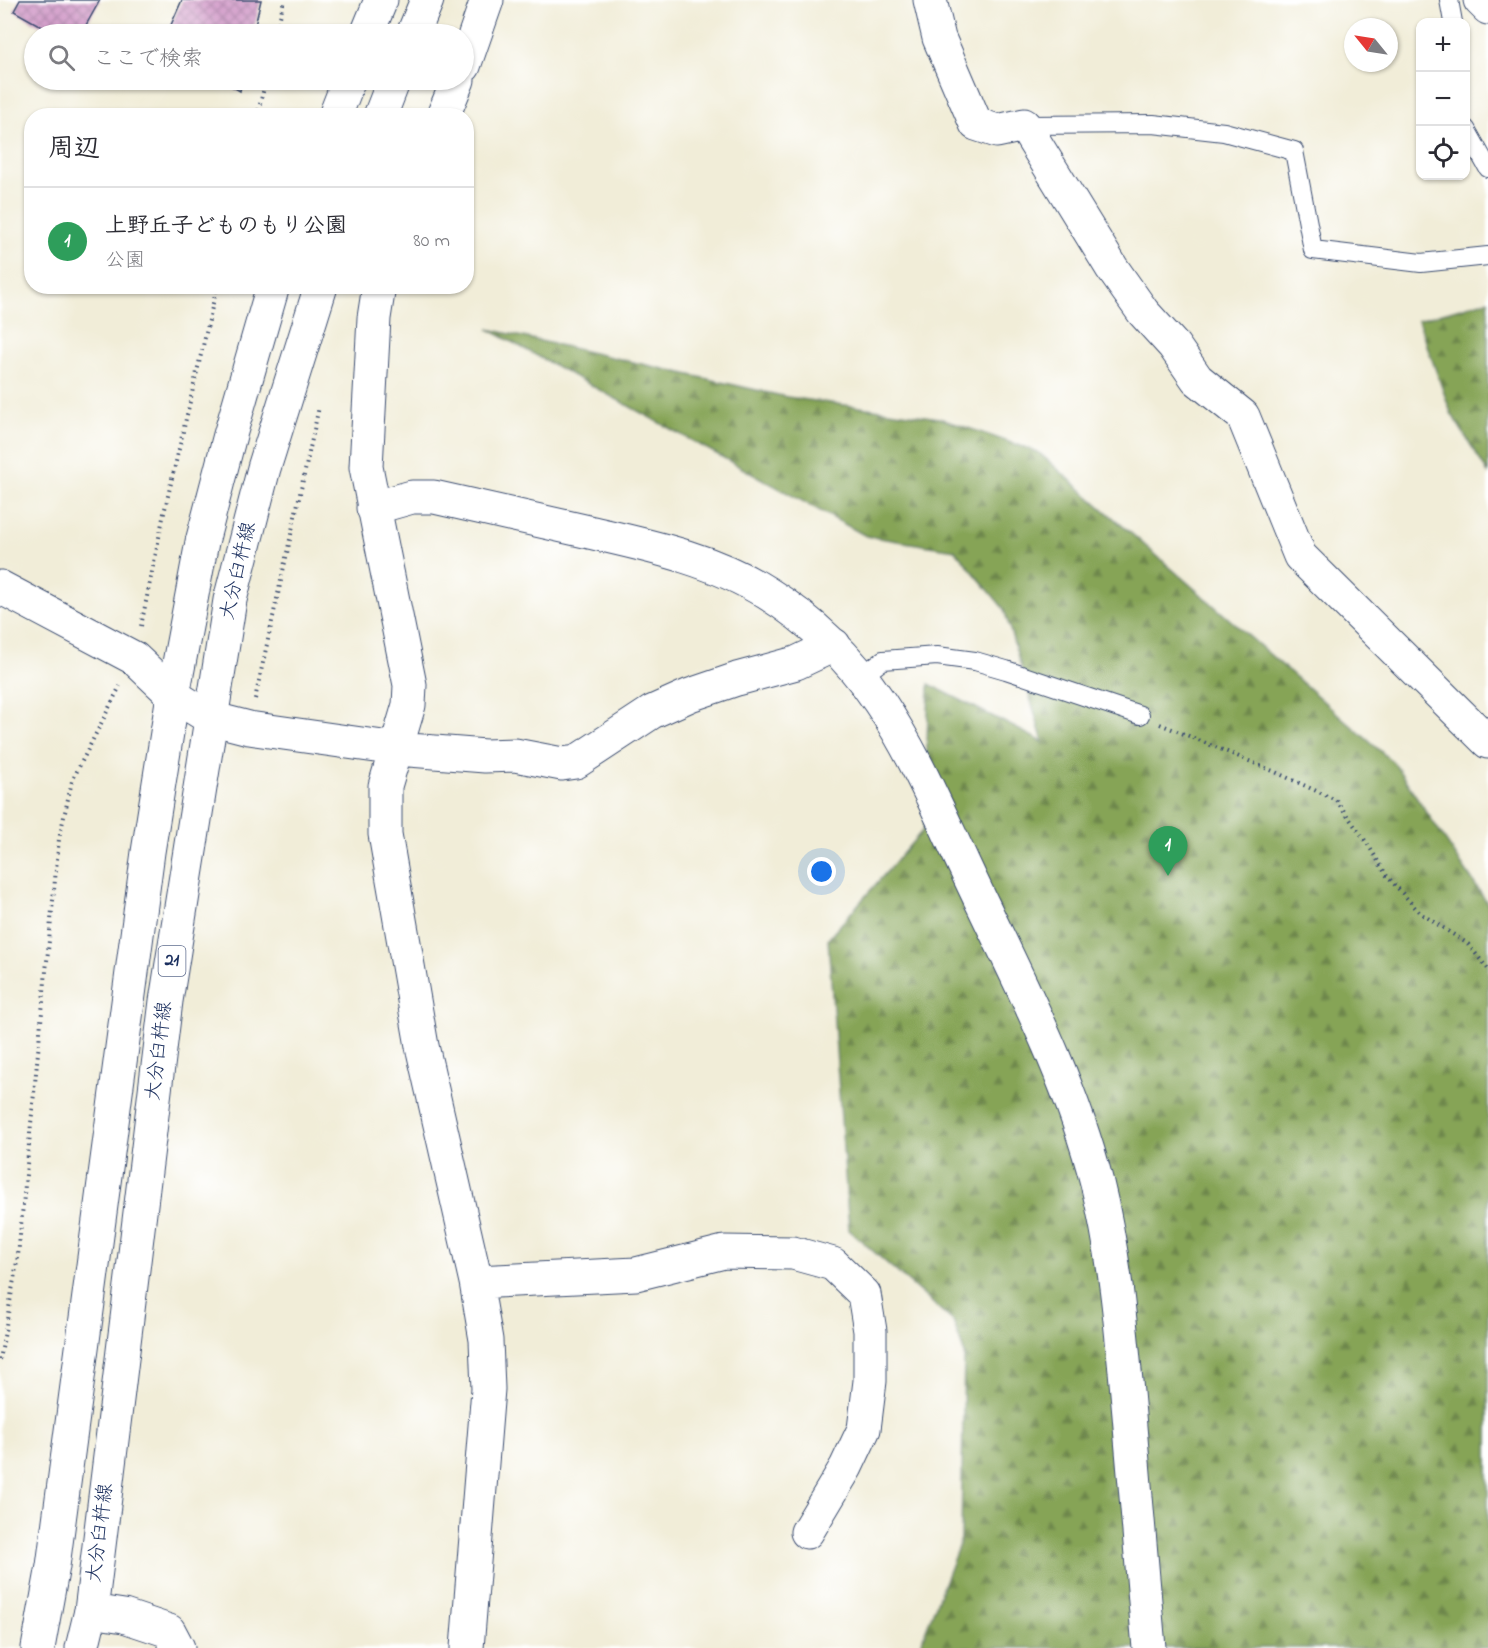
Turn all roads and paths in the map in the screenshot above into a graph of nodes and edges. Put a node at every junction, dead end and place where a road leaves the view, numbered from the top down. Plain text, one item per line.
1 (284, 0) edge
2 (381, 0) edge
3 (427, 0) edge
4 (487, 0) edge
5 (930, 0) edge
6 (1449, 0) edge
7 (1480, 0) edge
8 (1488, 8) edge
9 (1452, 18) edge
10 (278, 24) edge
11 (371, 24) edge
12 (417, 24) edge
13 (474, 37) edge
14 (264, 90) edge
15 (345, 90) edge
16 (390, 90) edge
17 (454, 90) edge
18 (259, 108) edge
19 (338, 108) edge
20 (383, 108) edge
21 (446, 108) edge
22 (1024, 125) junction
23 (1470, 136) edge
24 (1488, 168) edge
25 (1488, 256) edge
26 (215, 294) edge
27 (271, 294) edge
28 (318, 294) edge
29 (378, 294) edge
30 (321, 399) dead end
31 (373, 508) junction
32 (0, 588) edge
33 (834, 645) junction
34 (134, 658) junction
35 (862, 676) junction
36 (173, 695) junction
37 (1140, 716) joint
38 (210, 718) junction
39 (249, 728) junction
40 (1488, 742) edge
41 (397, 749) junction
42 (1488, 969) edge
43 (476, 1282) junction
44 (0, 1360) edge
45 (807, 1532) dead end
46 (91, 1611) junction
47 (38, 1648) edge
48 (82, 1648) edge
49 (178, 1648) edge
50 (467, 1648) edge
51 (1149, 1648) edge

1 - 10 path
2 - 11 street
3 - 12 street
4 - 13 street
5 - 22 street
6 - 9 lane
7 - 8 street
14 - 18 path
15 - 19 street
16 - 20 street
17 - 21 street
22 - 25 lane
22 - 40 street
23 - 24 lane
26 - 34 path
27 - 36 street, 大分臼杵線 / 21
28 - 38 street, 大分臼杵線 / 21
29 - 31 street
30 - 39 path
31 - 33 street
31 - 41 street
32 - 34 street
33 - 35 street
33 - 41 street
34 - 36 street
34 - 44 path
35 - 37 lane
35 - 51 street
36 - 38 street
36 - 47 street, 大分臼杵線 / 21
37 - 42 path
38 - 39 street
38 - 46 street, 大分臼杵線 / 21
39 - 41 street
41 - 43 street
43 - 45 street
43 - 50 street
46 - 48 street, 大分臼杵線 / 21
46 - 49 street

